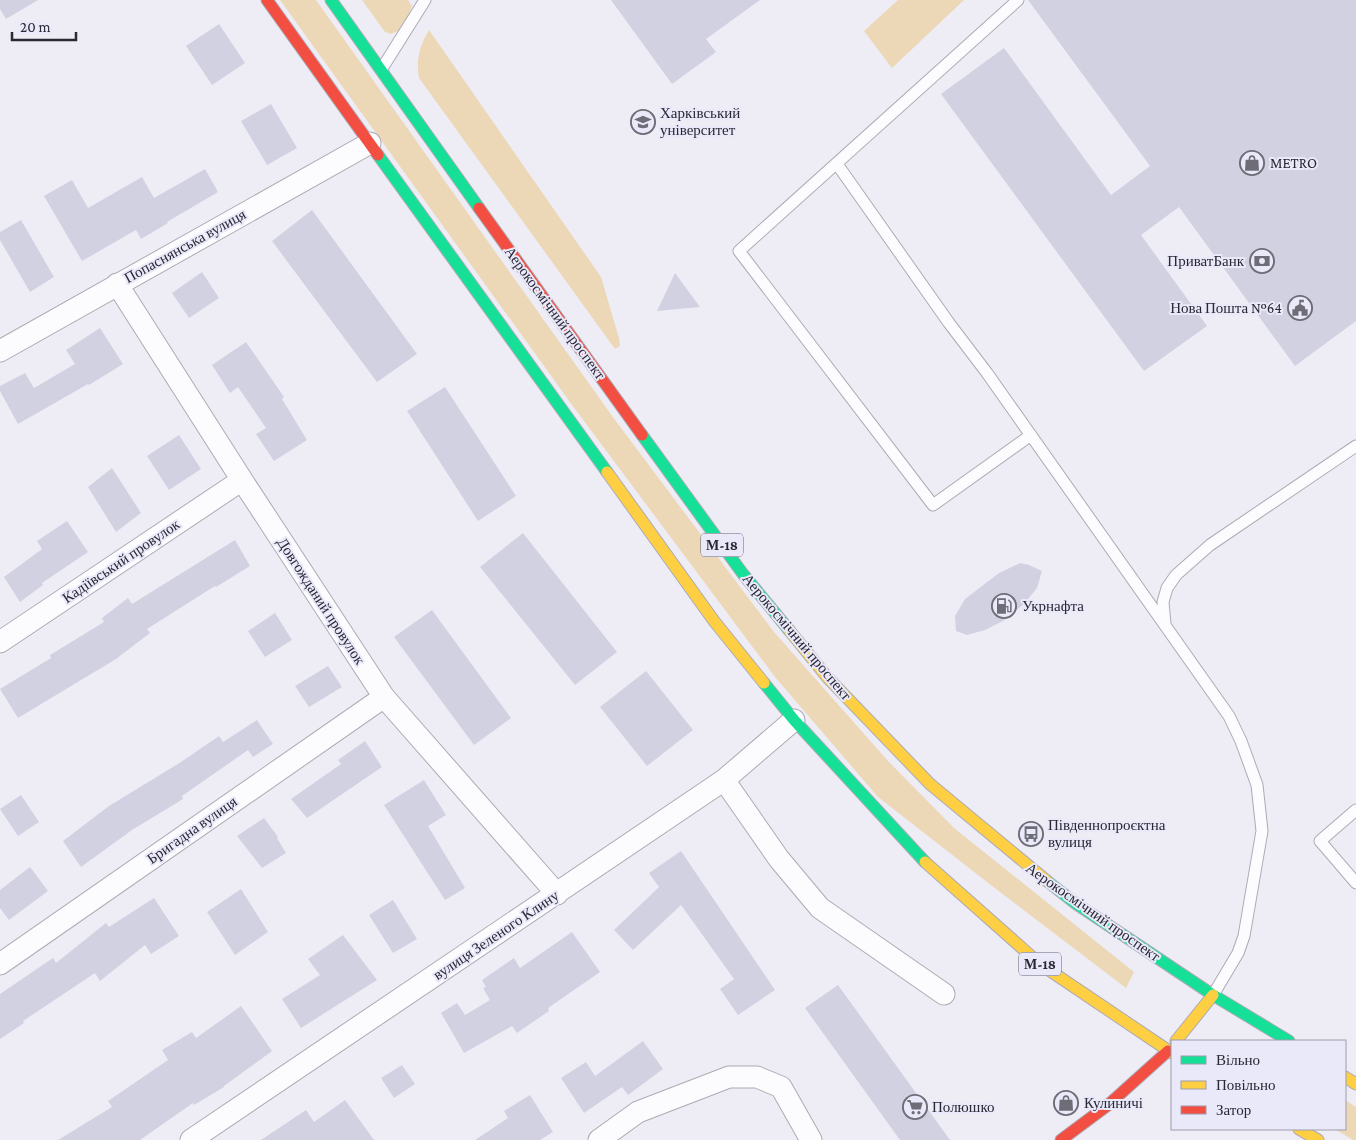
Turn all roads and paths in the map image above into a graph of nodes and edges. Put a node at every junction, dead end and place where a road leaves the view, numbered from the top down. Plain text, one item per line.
1 (266, 0) edge
2 (331, 0) edge
3 (425, 0) edge
4 (1018, 0) edge
5 (381, 70) junction
6 (370, 143) junction
7 (836, 164) junction
8 (117, 284) junction
9 (0, 351) edge
10 (1031, 435) junction
11 (1356, 446) edge
12 (242, 480) junction
13 (1165, 626) junction
14 (0, 642) edge
15 (384, 697) junction
16 (794, 720) junction
17 (724, 780) junction
18 (1356, 810) edge
19 (1356, 883) edge
20 (557, 894) junction
21 (0, 964) edge
22 (944, 994) dead end
23 (1213, 995) junction
24 (1177, 1040) edge
25 (1287, 1040) edge
26 (1171, 1050) edge
27 (1301, 1130) edge
28 (191, 1140) edge
29 (599, 1140) edge
30 (811, 1140) edge
31 (1062, 1140) edge
32 (1318, 1140) edge

1 - 6 main road, М-18
2 - 5 main road, Аерокосмічний проспект / М-18
3 - 5 lane
4 - 7 lane
5 - 23 main road, Аерокосмічний проспект / М-18
6 - 8 street, Попаснянська вулиця
6 - 16 main road, М-18
7 - 10 lane
7 - 10 lane
8 - 9 street, Попаснянська вулиця
8 - 12 street, Довгожданий провулок
10 - 13 lane
11 - 13 lane
12 - 14 street, Кадіївський провулок
12 - 15 street, Довгожданий провулок
13 - 23 lane
15 - 20 street, Довгожданий провулок
15 - 21 street, Бригадна вулиця
16 - 17 street, вулиця Зеленого Клину
16 - 26 main road, М-18
17 - 20 street, вулиця Зеленого Клину
17 - 22 street
18 - 19 lane
20 - 28 street, вулиця Зеленого Клину
23 - 24 main road
23 - 25 main road, Аерокосмічний проспект / М-18
26 - 31 main road
27 - 32 main road
29 - 30 street

